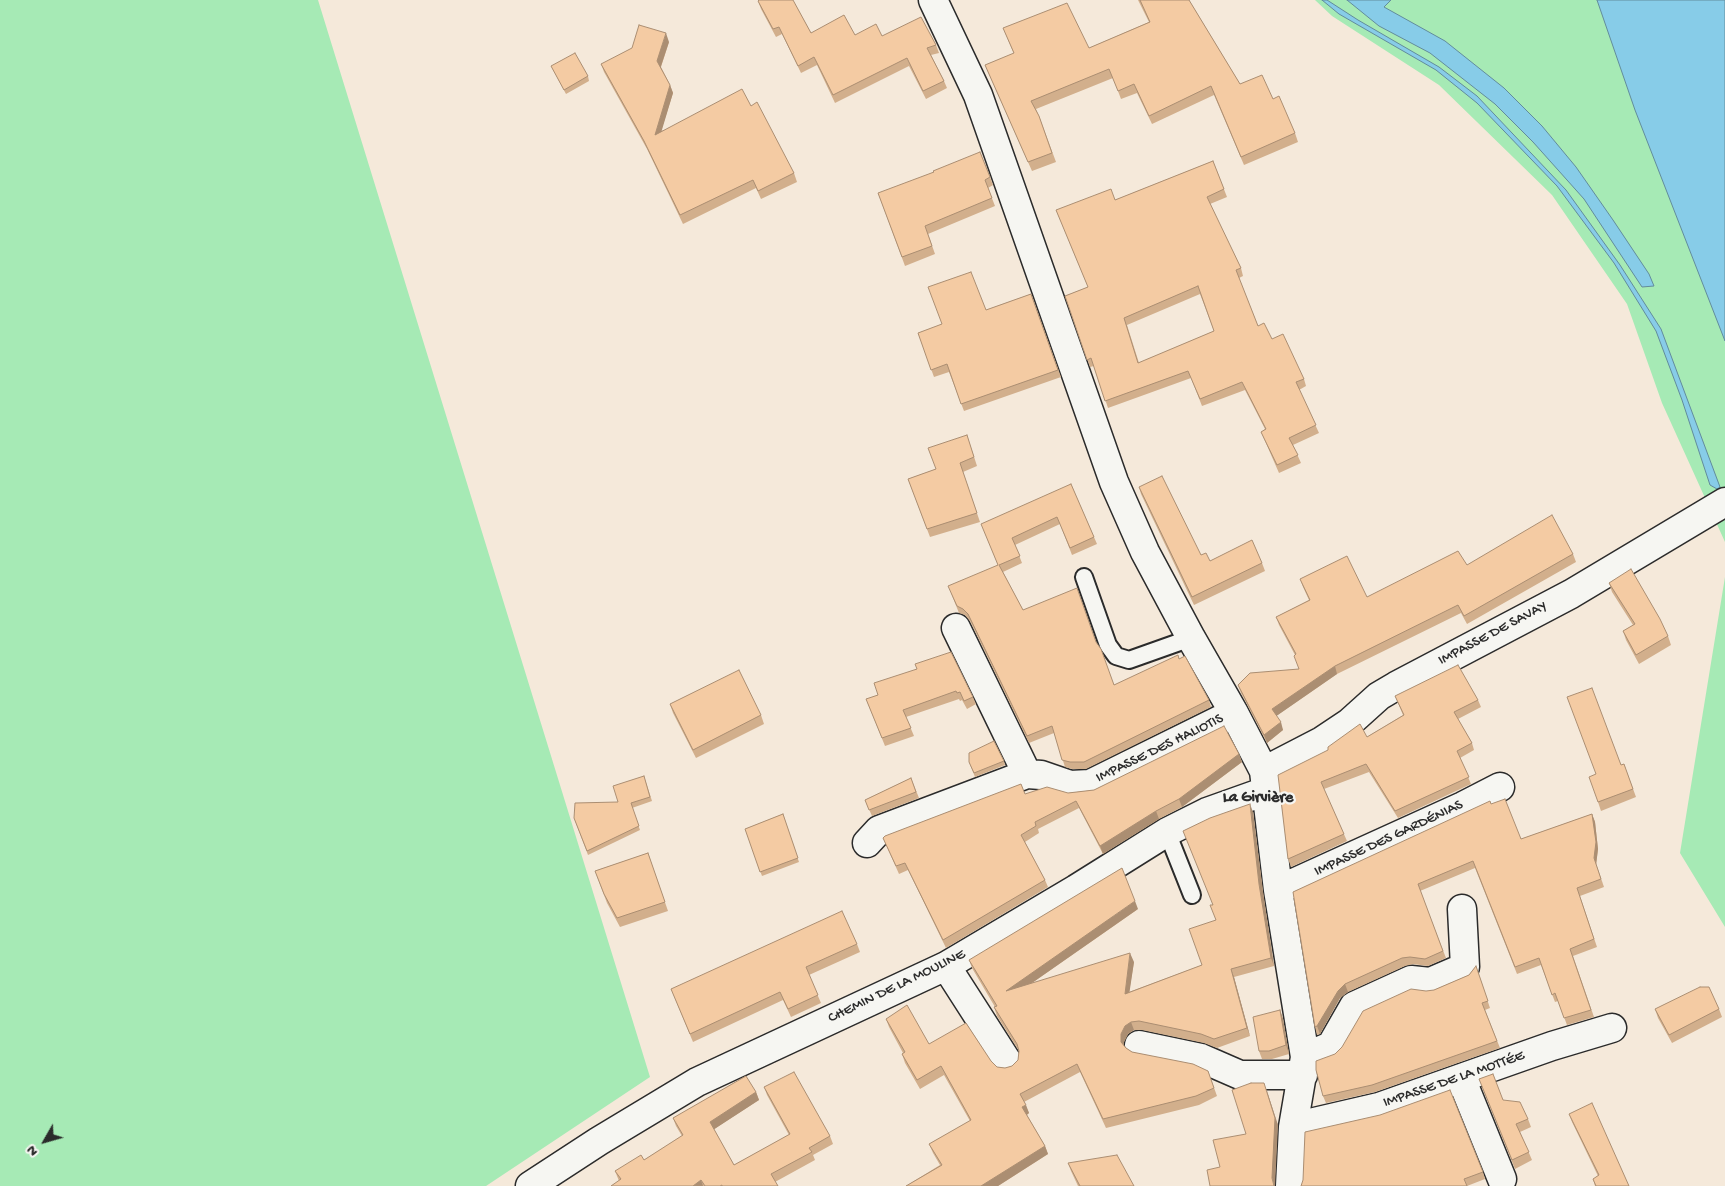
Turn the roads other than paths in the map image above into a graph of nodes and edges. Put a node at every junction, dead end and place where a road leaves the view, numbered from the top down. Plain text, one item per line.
1 (933, 0) edge
2 (1725, 502) edge
3 (1084, 577) dead end
4 (956, 628) dead end
5 (1191, 638) junction
6 (1234, 713) junction
7 (1027, 774) junction
8 (1265, 781) junction
9 (1500, 787) dead end
10 (1168, 832) junction
11 (868, 843) dead end
12 (1278, 890) junction
13 (1192, 895) dead end
14 (1462, 909) dead end
15 (946, 966) junction
16 (1612, 1028) dead end
17 (1139, 1045) dead end
18 (1007, 1061) dead end
19 (1304, 1066) junction
20 (1460, 1078) junction
21 (1293, 1127) junction
22 (1504, 1182) edge
23 (530, 1186) edge
24 (1290, 1186) edge

1 - 5 street
2 - 8 street, IMPASSE DE SAVAY
3 - 5 lane
4 - 7 street
5 - 6 street
6 - 7 street, IMPASSE DES HALIOTIS
6 - 8 street
7 - 11 street
8 - 10 street, CHEMIN DE LA MOULINE
8 - 12 street
9 - 12 street, IMPASSE DES GARDÉNIAS
10 - 13 lane
10 - 15 street, CHEMIN DE LA MOULINE
12 - 19 street
14 - 19 street
15 - 18 street
15 - 23 street, CHEMIN DE LA MOULINE
16 - 20 street, IMPASSE DE LA MOTTÉE
17 - 19 street
19 - 21 street
20 - 21 street, IMPASSE DE LA MOTTÉE
20 - 22 street
21 - 24 street

